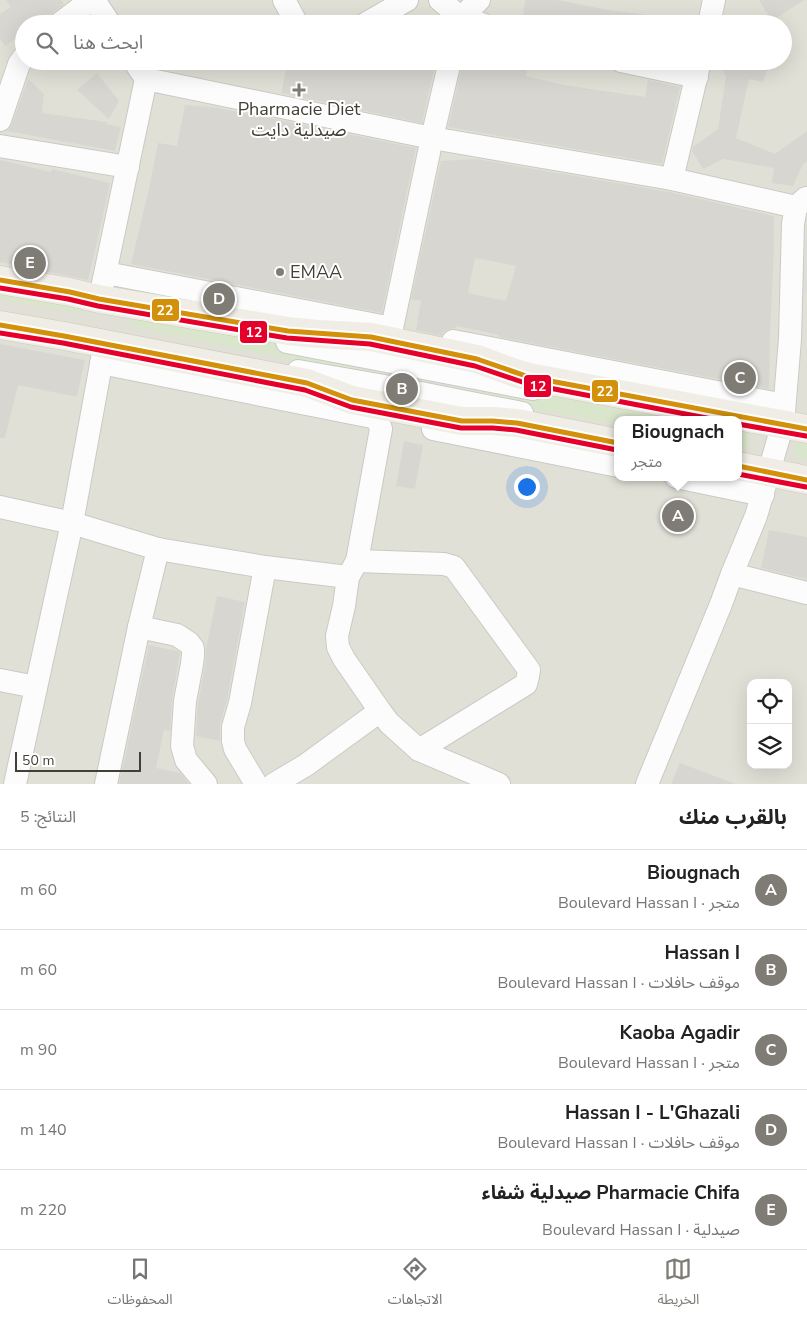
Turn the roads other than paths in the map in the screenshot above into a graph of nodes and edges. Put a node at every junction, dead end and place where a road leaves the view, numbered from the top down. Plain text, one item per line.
1 (92, 0) edge
2 (284, 0) edge
3 (407, 0) edge
4 (440, 0) edge
5 (479, 0) edge
6 (714, 0) edge
7 (71, 15) edge
8 (103, 15) edge
9 (292, 15) edge
10 (381, 15) edge
11 (458, 15) edge
12 (471, 15) edge
13 (711, 15) edge
14 (140, 70) edge
15 (448, 70) edge
16 (698, 70) edge
17 (7, 78) edge
18 (0, 120) edge
19 (432, 138) junction
20 (0, 146) edge
21 (128, 167) junction
22 (672, 179) junction
23 (801, 202) edge
24 (106, 274) junction
25 (0, 280) edge
26 (0, 288) edge
27 (99, 299) junction
28 (0, 311) edge
29 (807, 320) edge
30 (0, 326) edge
31 (392, 328) junction
32 (790, 339) junction
33 (103, 354) junction
34 (375, 411) junction
35 (670, 416) edge
36 (788, 424) edge
37 (455, 427) junction
38 (742, 429) edge
39 (614, 431) edge
40 (614, 442) edge
41 (807, 442) edge
42 (742, 457) edge
43 (614, 465) edge
44 (807, 466) edge
45 (742, 467) edge
46 (742, 476) edge
47 (768, 476) junction
48 (807, 480) edge
49 (0, 508) edge
50 (72, 523) junction
51 (158, 549) junction
52 (264, 567) junction
53 (353, 569) junction
54 (732, 574) junction
55 (807, 593) edge
56 (139, 627) junction
57 (0, 680) edge
58 (36, 687) junction
59 (380, 712) junction
60 (419, 750) junction
61 (15, 784) edge
62 (106, 784) edge
63 (206, 784) edge
64 (256, 784) edge
65 (274, 784) edge
66 (499, 784) edge
67 (647, 784) edge

1 - 7 street
1 - 8 street
2 - 9 street
3 - 10 street
4 - 11 street
5 - 12 street
6 - 13 street
14 - 19 street
14 - 21 street
15 - 19 street
16 - 22 street
17 - 18 street
19 - 22 street
19 - 31 street
20 - 21 street
21 - 24 street
22 - 23 street
23 - 32 street
24 - 27 street
24 - 31 street
25 - 27 main road
26 - 35 street
27 - 36 main road
28 - 39 street
29 - 32 street
30 - 33 main road
31 - 36 street
32 - 36 street
33 - 34 main road
33 - 50 street
34 - 37 main road
34 - 53 street
36 - 38 street
36 - 41 street
36 - 47 street
37 - 40 main road
37 - 43 street
42 - 47 street
44 - 47 street
45 - 47 main road
46 - 47 street
47 - 48 main road
47 - 54 street
49 - 50 street
50 - 51 street
50 - 58 street
51 - 52 street
51 - 56 street
52 - 53 street
52 - 64 street
53 - 59 street
53 - 60 street
54 - 55 street
54 - 67 street
56 - 62 street
56 - 63 street
57 - 58 street
58 - 61 street
59 - 60 street
59 - 65 street
60 - 66 street

